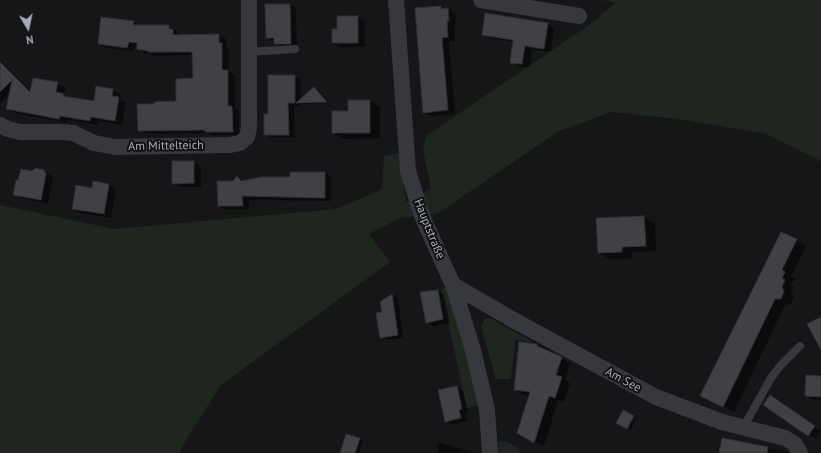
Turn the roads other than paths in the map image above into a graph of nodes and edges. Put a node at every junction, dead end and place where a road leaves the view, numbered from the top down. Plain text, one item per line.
1 (249, 0) edge
2 (396, 0) edge
3 (481, 0) edge
4 (579, 16) dead end
5 (295, 49) dead end
6 (249, 52) junction
7 (0, 125) edge
8 (453, 285) junction
9 (800, 346) dead end
10 (742, 428) junction
11 (490, 453) edge
12 (800, 453) edge

1 - 6 street, Am Mittelteich
2 - 8 street, Hauptstraße
3 - 4 street
5 - 6 lane
6 - 7 street, Am Mittelteich
8 - 10 street, Am See
8 - 11 street, Hauptstraße
9 - 10 lane
10 - 12 street, Am See

